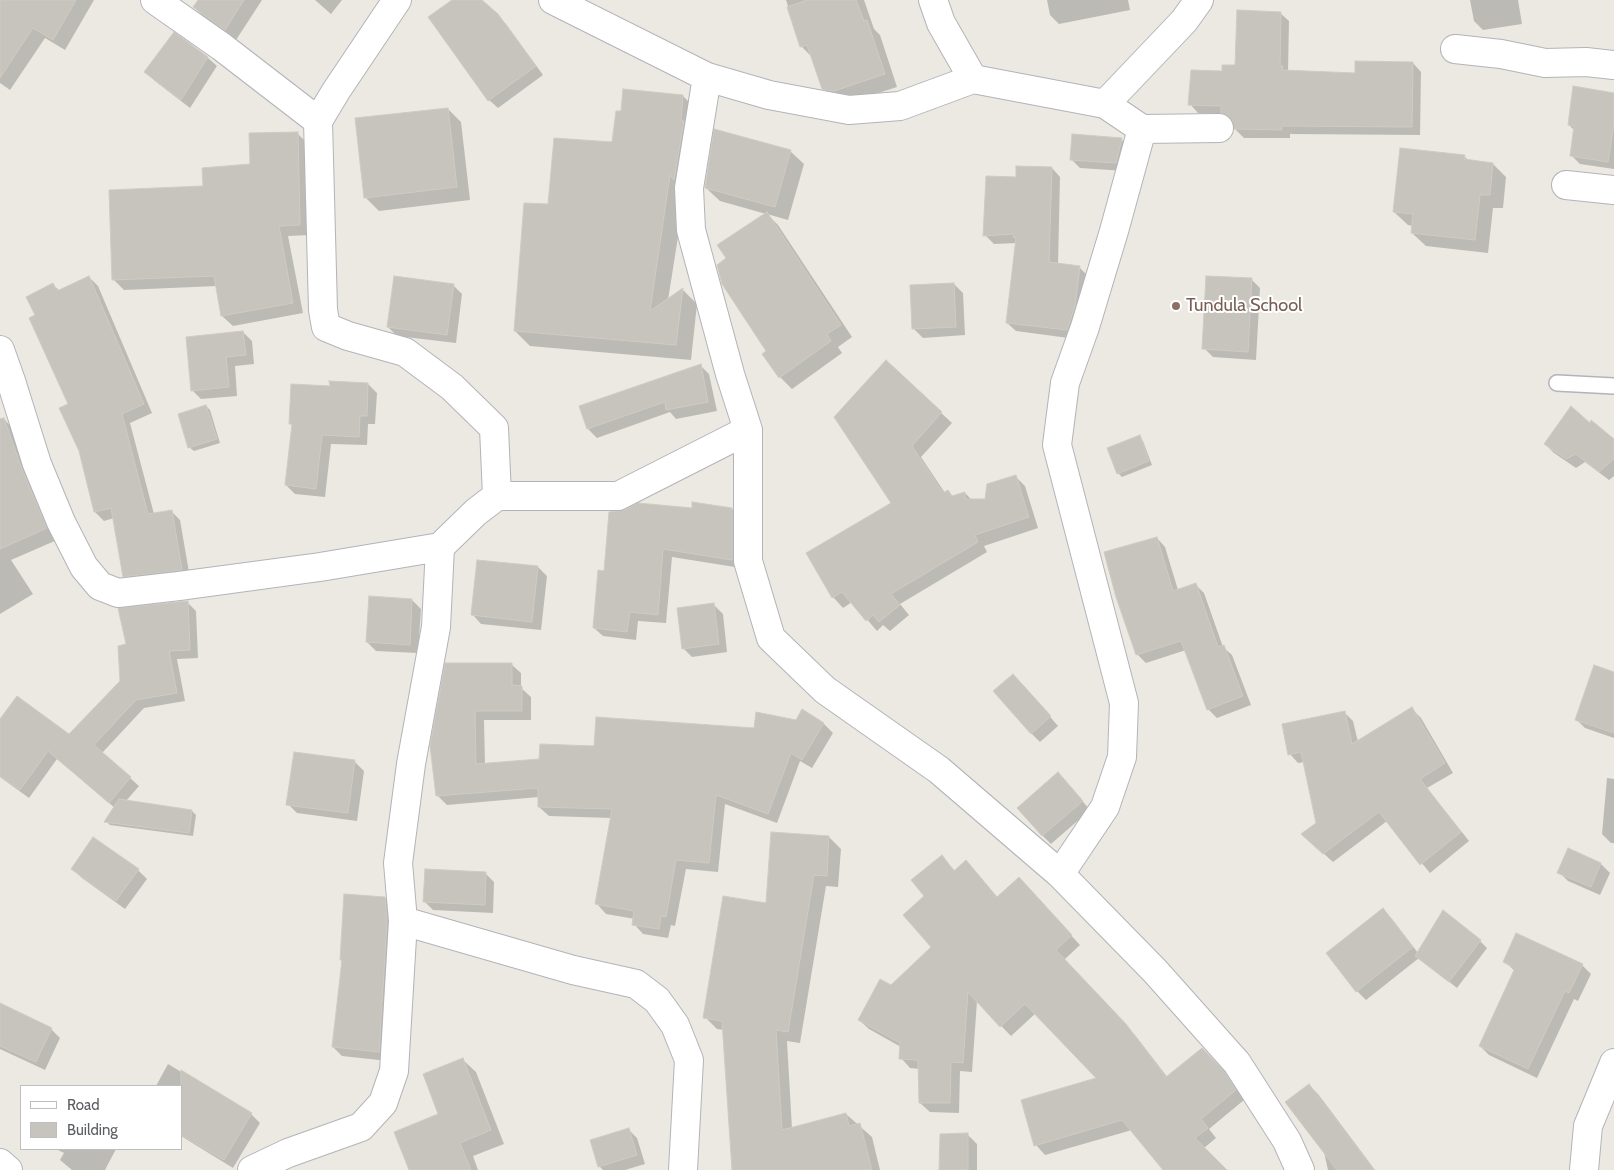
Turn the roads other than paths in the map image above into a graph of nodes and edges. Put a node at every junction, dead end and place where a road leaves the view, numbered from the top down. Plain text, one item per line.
1 (155, 0) edge
2 (397, 0) edge
3 (553, 0) edge
4 (933, 0) edge
5 (1199, 0) edge
6 (1455, 49) dead end
7 (1614, 65) edge
8 (707, 77) junction
9 (973, 79) junction
10 (1105, 104) junction
11 (318, 121) junction
12 (1219, 128) dead end
13 (1142, 129) junction
14 (1566, 185) dead end
15 (1614, 190) edge
16 (0, 350) edge
17 (1557, 383) dead end
18 (1614, 386) edge
19 (748, 430) junction
20 (497, 496) junction
21 (440, 547) junction
22 (1060, 874) junction
23 (403, 921) junction
24 (1614, 1063) edge
25 (0, 1163) edge
26 (8, 1170) edge
27 (252, 1170) edge
28 (683, 1170) edge
29 (1300, 1170) edge
30 (1584, 1170) edge

1 - 11 street
2 - 11 street
3 - 8 street
4 - 9 street
5 - 10 street
6 - 7 street
8 - 9 street
8 - 19 street
9 - 10 street
10 - 13 street
11 - 20 street
12 - 13 street
13 - 22 street
14 - 15 street
16 - 21 street
17 - 18 lane
19 - 20 street
19 - 22 street
20 - 21 street
21 - 23 street
22 - 29 street
23 - 27 street
23 - 28 street
24 - 30 street
25 - 26 street

